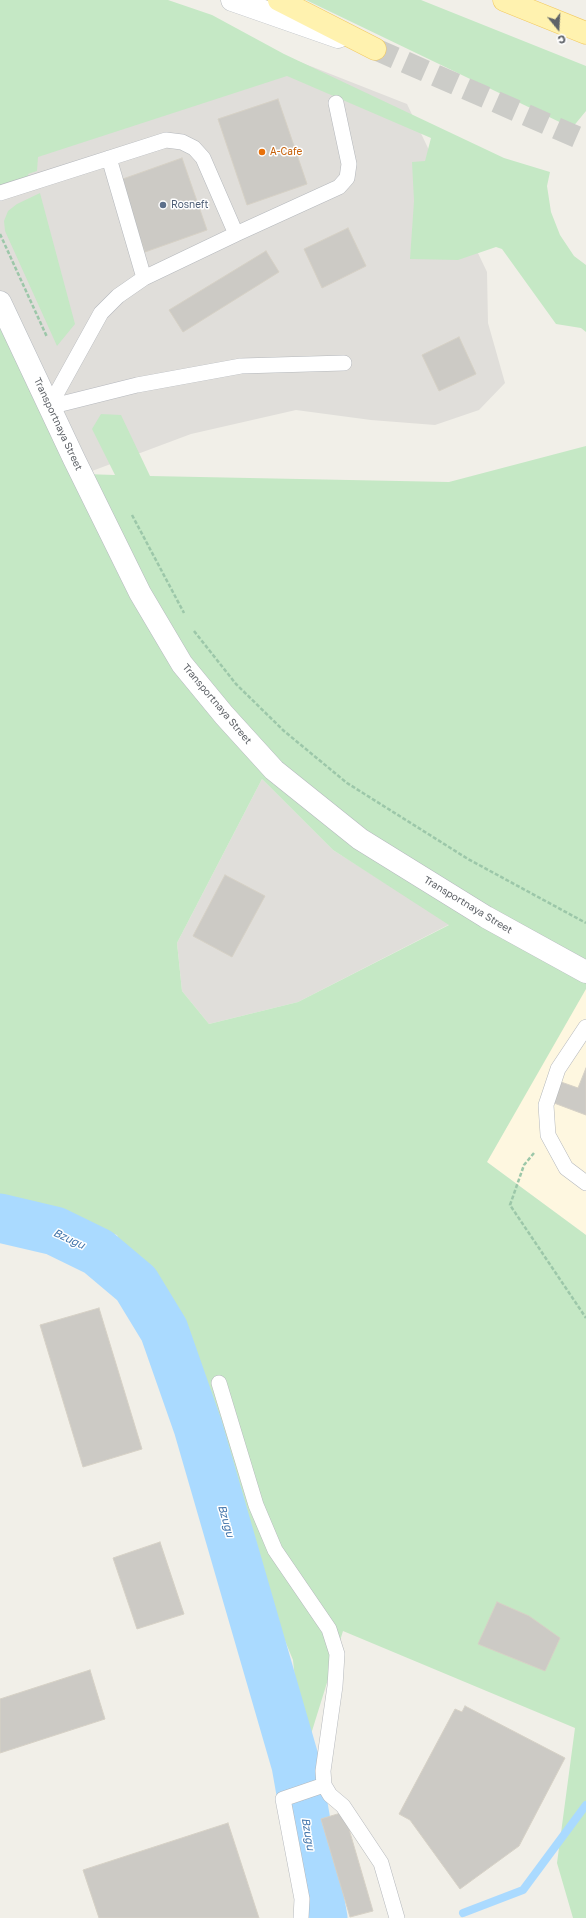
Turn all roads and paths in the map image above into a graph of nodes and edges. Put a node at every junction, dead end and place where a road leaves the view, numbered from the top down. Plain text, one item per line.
1 (232, 0) edge
2 (279, 0) edge
3 (504, 0) edge
4 (586, 33) edge
5 (336, 103) dead end
6 (109, 158) junction
7 (0, 193) edge
8 (0, 234) edge
9 (236, 234) junction
10 (144, 278) junction
11 (0, 302) edge
12 (48, 340) dead end
13 (344, 362) dead end
14 (49, 407) junction
15 (129, 510) dead end
16 (186, 618) dead end
17 (190, 624) dead end
18 (586, 923) edge
19 (586, 972) edge
20 (586, 1027) edge
21 (524, 1165) dead end
22 (586, 1183) edge
23 (586, 1318) edge
24 (220, 1383) dead end
25 (324, 1785) junction
26 (301, 1918) edge
27 (397, 1918) edge

1 - 2 main road
3 - 4 main road
5 - 9 lane
6 - 7 lane
6 - 9 lane
6 - 10 lane
8 - 12 path
9 - 10 lane
10 - 14 lane
11 - 14 main road, Transportnaya Street
13 - 14 lane
14 - 19 main road, Transportnaya Street
15 - 16 path
17 - 18 path
20 - 22 lane
21 - 23 path
24 - 25 lane
25 - 26 lane
25 - 27 lane

